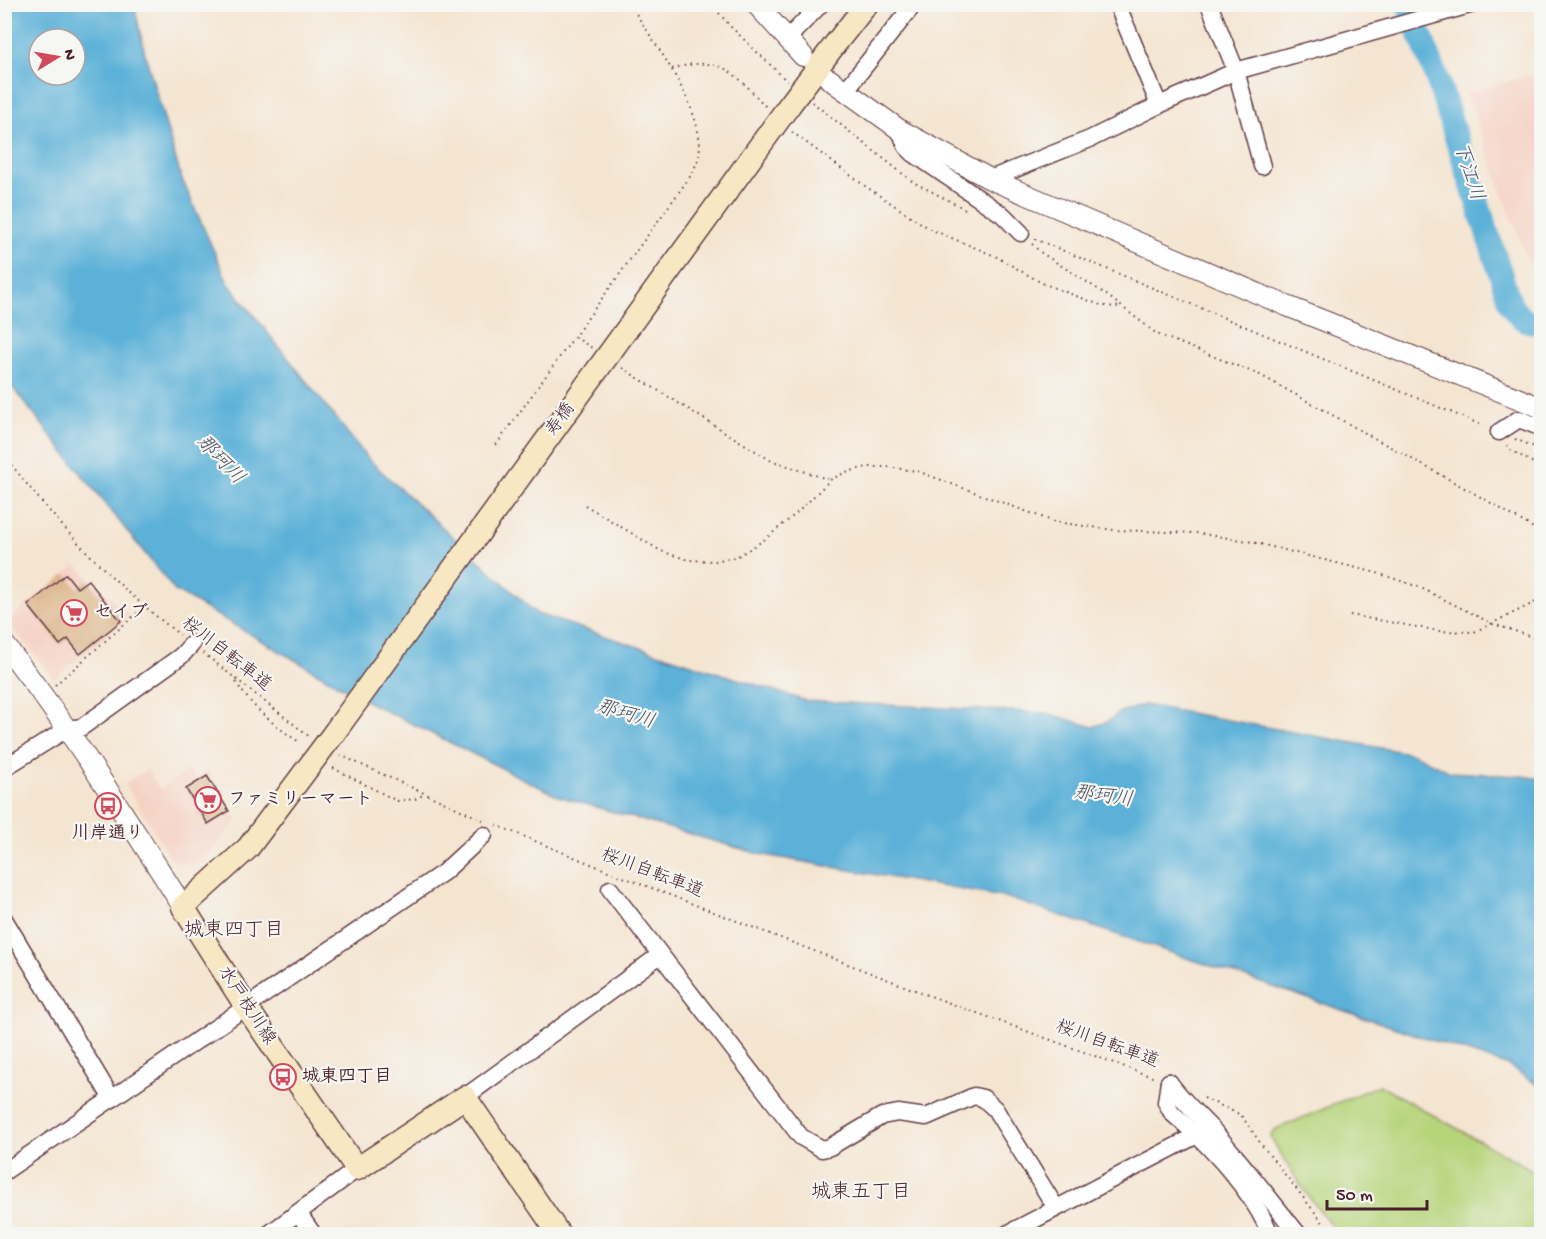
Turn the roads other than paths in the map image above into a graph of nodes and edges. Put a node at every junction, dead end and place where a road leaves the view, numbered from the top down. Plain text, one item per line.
1 (756, 4) edge
2 (821, 4) edge
3 (867, 4) edge
4 (914, 4) edge
5 (1117, 4) edge
6 (1209, 4) edge
7 (1473, 4) edge
8 (787, 39) junction
9 (804, 56) dead end
10 (1236, 71) junction
11 (829, 79) dead end
12 (845, 91) junction
13 (1159, 105) junction
14 (900, 130) junction
15 (1262, 166) dead end
16 (990, 179) junction
17 (1021, 233) road end
18 (1542, 408) edge
19 (1542, 428) edge
20 (1499, 432) road end
21 (4, 644) edge
22 (192, 644) road end
23 (67, 729) junction
24 (4, 768) edge
25 (484, 835) dead end
26 (610, 889) dead end
27 (183, 907) junction
28 (4, 919) edge
29 (660, 955) junction
30 (247, 1008) junction
31 (465, 1097) junction
32 (112, 1099) junction
33 (1197, 1135) junction
34 (357, 1169) junction
35 (4, 1172) edge
36 (1056, 1208) junction
37 (299, 1214) junction
38 (269, 1234) edge
39 (313, 1234) edge
40 (559, 1234) edge
41 (1007, 1234) edge
42 (1270, 1234) edge
43 (1298, 1234) edge

1 - 8 street
2 - 8 street
3 - 27 main road, 寿橋, bridge
4 - 12 street
5 - 13 street
6 - 10 street
7 - 10 street
8 - 9 street
10 - 13 street
10 - 15 street
11 - 12 street
12 - 14 street
13 - 16 street
14 - 16 street
14 - 17 street
16 - 18 street
19 - 20 street
21 - 23 street
22 - 23 street
23 - 24 street
23 - 27 street
25 - 30 street
26 - 29 street
27 - 30 main road, 水戸枝川線
28 - 32 street
29 - 31 street
29 - 36 street
30 - 32 street
30 - 34 main road, 水戸枝川線
31 - 34 main road
31 - 40 main road
32 - 35 street
33 - 36 street
33 - 42 street
33 - 43 street
34 - 37 street
36 - 41 street
37 - 38 street
37 - 39 street

